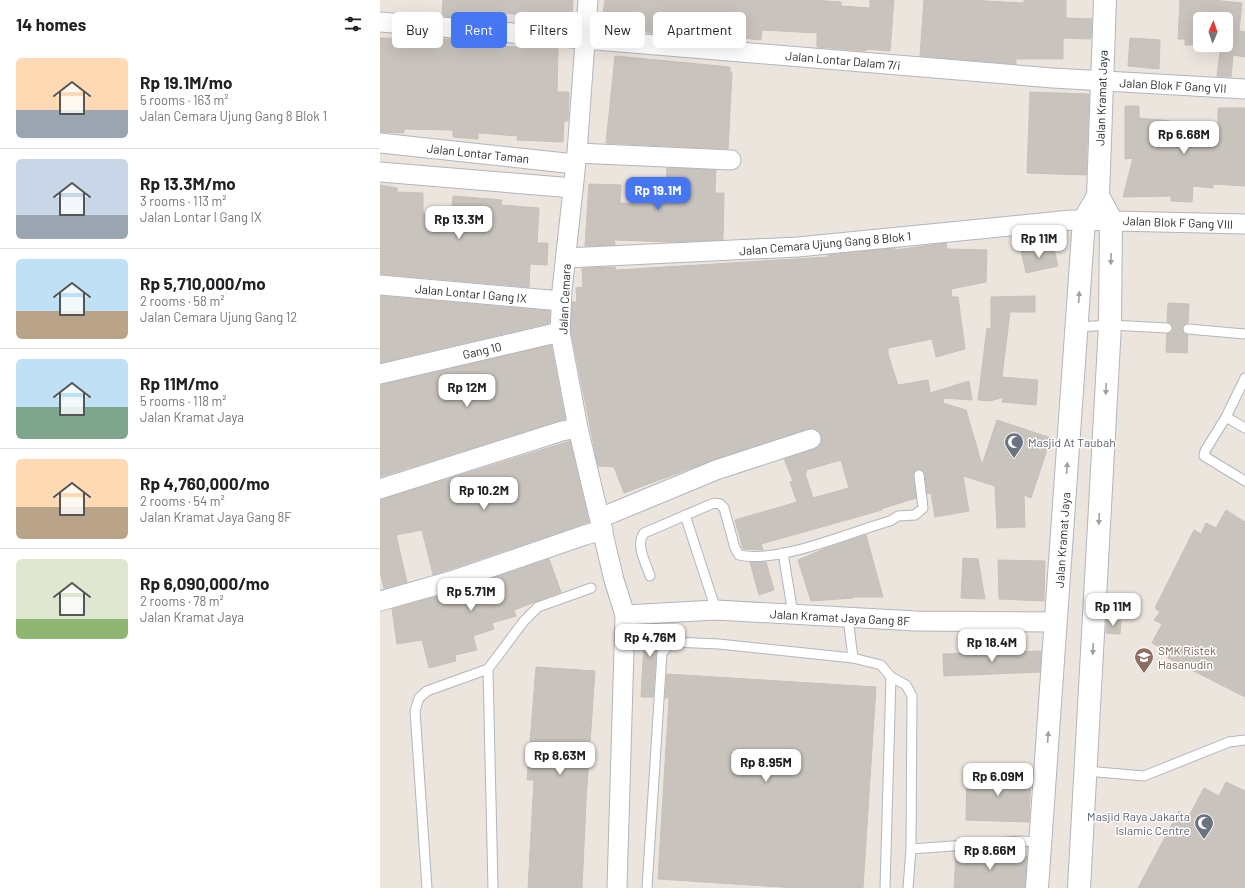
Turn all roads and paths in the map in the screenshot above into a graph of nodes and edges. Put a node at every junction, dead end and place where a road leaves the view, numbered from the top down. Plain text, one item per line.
1 (588, 0) edge
2 (1106, 0) edge
3 (380, 22) edge
4 (585, 38) junction
5 (1101, 81) junction
6 (1245, 90) edge
7 (380, 143) edge
8 (576, 159) junction
9 (730, 160) dead end
10 (380, 172) edge
11 (573, 188) junction
12 (1098, 196) junction
13 (1084, 220) junction
14 (1111, 220) junction
15 (1245, 224) edge
16 (566, 258) junction
17 (380, 285) edge
18 (561, 301) junction
19 (1110, 325) junction
20 (1077, 328) junction
21 (1167, 328) dead end
22 (1188, 329) dead end
23 (560, 332) junction
24 (1245, 334) edge
25 (380, 374) edge
26 (1245, 378) edge
27 (1226, 417) junction
28 (578, 428) junction
29 (1245, 428) edge
30 (811, 439) dead end
31 (919, 475) dead end
32 (1245, 481) edge
33 (380, 489) edge
34 (685, 515) junction
35 (602, 524) junction
36 (783, 553) junction
37 (650, 576) dead end
38 (591, 588) dead end
39 (380, 601) edge
40 (716, 610) junction
41 (793, 614) junction
42 (625, 615) junction
43 (848, 618) junction
44 (1055, 622) junction
45 (853, 658) junction
46 (488, 669) junction
47 (891, 677) junction
48 (1245, 740) edge
49 (1086, 771) junction
50 (1040, 842) junction
51 (911, 849) junction
52 (427, 888) edge
53 (493, 888) edge
54 (617, 888) edge
55 (647, 888) edge
56 (885, 888) edge
57 (908, 888) edge
58 (1037, 888) edge
59 (1079, 888) edge

1 - 4 street, Jalan Cemara
2 - 5 street, Jalan Kramat Jaya
3 - 4 street, Jalan Lontar Dalam 7/i
4 - 5 street, Jalan Lontar Dalam 7/i
4 - 8 street, Jalan Cemara
5 - 6 street, Jalan Blok F Gang VII
5 - 12 street, Jalan Kramat Jaya
7 - 8 street, Jalan Lontar Taman
8 - 9 street, Jalan Lontar Taman
8 - 11 street, Jalan Cemara
10 - 11 street
11 - 16 street, Jalan Cemara
12 - 13 street, Jalan Kramat Jaya
12 - 14 street, Jalan Kramat Jaya
13 - 14 street, Jalan Cemara Ujung Gang 8 Blok 1
13 - 16 street, Jalan Cemara Ujung Gang 8 Blok 1
20 -> 13 street, Jalan Kramat Jaya
14 - 15 street, Jalan Blok F Gang VIII
14 -> 19 street, Jalan Kramat Jaya
16 - 18 street, Jalan Cemara
17 - 18 street, Jalan Lontar I Gang IX
18 - 23 street, Jalan Cemara
19 - 20 lane
19 - 21 lane
19 -> 49 street, Jalan Kramat Jaya
44 -> 20 street, Jalan Kramat Jaya
22 - 24 lane
23 - 25 street, Gang 10
23 - 28 street, Jalan Cemara
26 - 27 lane
27 - 29 lane
27 - 32 lane
28 - 33 street
28 - 35 street, Jalan Cemara
30 - 35 street
31 - 36 lane
34 - 36 lane
34 - 37 lane
34 - 40 lane
35 - 39 street
35 - 42 street, Jalan Cemara
36 - 41 lane
38 - 46 lane
40 - 41 street, Jalan Kramat Jaya Gang 8F
40 - 42 street, Jalan Kramat Jaya Gang 8F
41 - 43 street, Jalan Kramat Jaya Gang 8F
42 - 54 street, Jalan Cemara
43 - 44 street, Jalan Kramat Jaya Gang 8F
43 - 45 lane
50 -> 44 street, Jalan Kramat Jaya
45 - 47 lane
45 - 55 lane
46 - 52 lane
46 - 53 lane
47 - 51 lane
47 - 56 lane
48 - 49 lane
49 - 59 street, Jalan Kramat Jaya
50 - 51 lane
50 - 58 street, Jalan Kramat Jaya
51 - 57 lane

